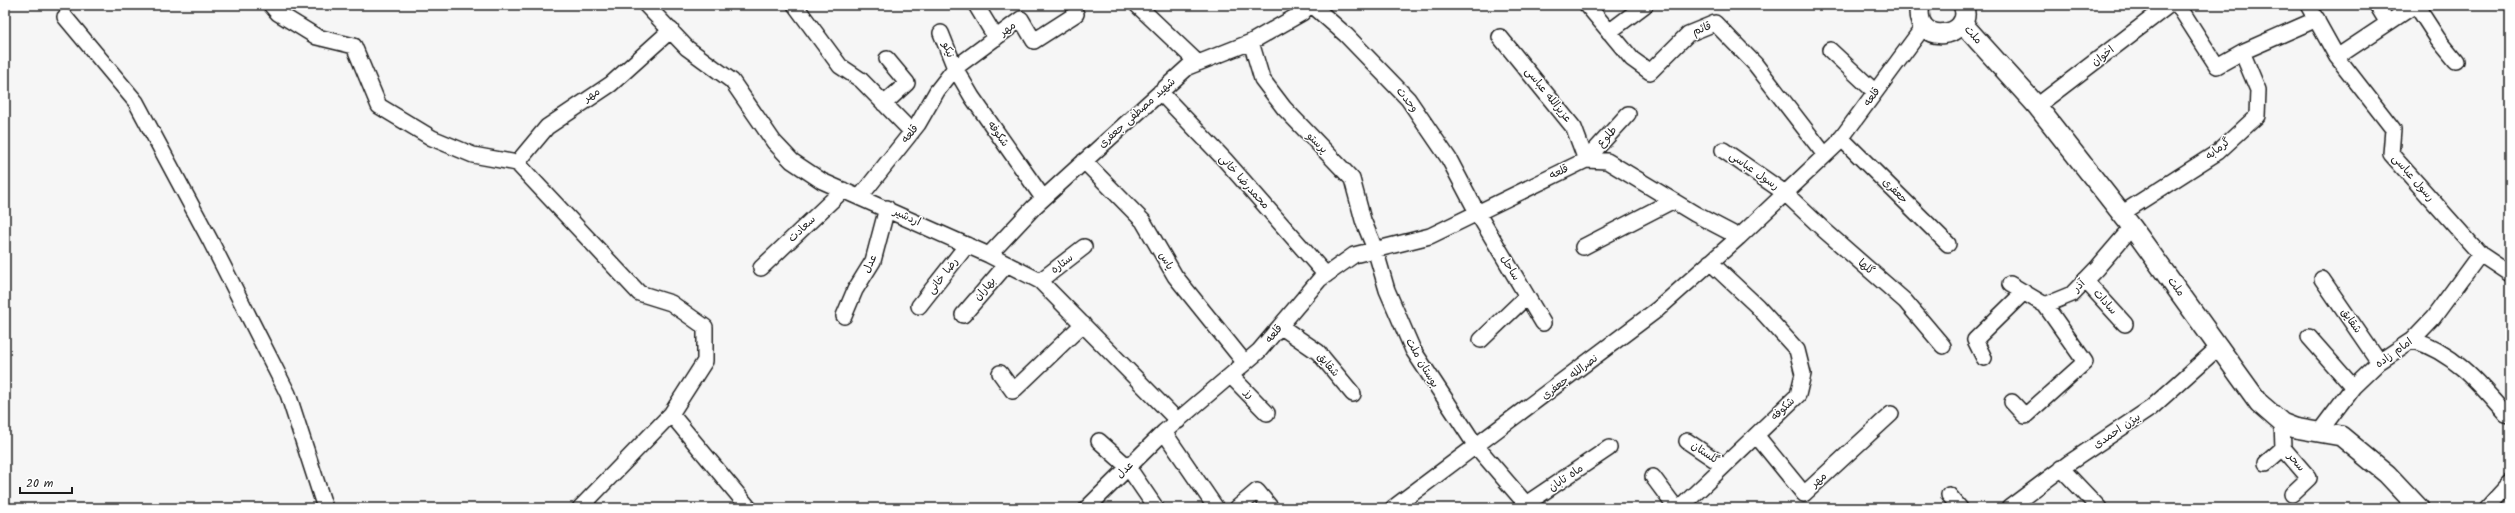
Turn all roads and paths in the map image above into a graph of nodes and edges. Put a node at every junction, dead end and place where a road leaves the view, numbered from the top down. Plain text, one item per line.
1 (271, 5) edge
2 (646, 5) edge
3 (795, 5) edge
4 (976, 5) edge
5 (1137, 5) edge
6 (1311, 5) edge
7 (1645, 5) edge
8 (1920, 5) edge
9 (2169, 5) edge
10 (2178, 5) edge
11 (2308, 5) edge
12 (2376, 5) edge
13 (2415, 5) edge
14 (1591, 6) edge
15 (1076, 14) dead end
16 (1962, 14) edge
17 (65, 17) dead end
18 (2317, 19) junction
19 (2388, 23) junction
20 (1924, 26) junction
21 (671, 30) junction
22 (1609, 32) junction
23 (941, 33) dead end
24 (1500, 36) dead end
25 (996, 38) junction
26 (1251, 42) junction
27 (1830, 50) dead end
28 (2242, 52) junction
29 (2337, 57) junction
30 (887, 59) dead end
31 (2456, 61) dead end
32 (1198, 63) junction
33 (954, 68) junction
34 (1160, 92) junction
35 (1875, 92) junction
36 (884, 104) junction
37 (2037, 106) junction
38 (1628, 114) dead end
39 (912, 132) junction
40 (1841, 138) junction
41 (1723, 150) dead end
42 (1824, 155) junction
43 (1586, 160) junction
44 (1084, 161) junction
45 (517, 163) junction
46 (843, 190) junction
47 (1785, 193) junction
48 (860, 197) junction
49 (1043, 198) junction
50 (1672, 201) junction
51 (887, 208) junction
52 (1478, 214) junction
53 (2126, 220) junction
54 (1739, 237) junction
55 (1948, 244) dead end
56 (967, 245) junction
57 (1084, 247) dead end
58 (1583, 247) dead end
59 (1375, 249) junction
60 (2480, 254) junction
61 (989, 255) junction
62 (1710, 262) junction
63 (1007, 264) junction
64 (761, 268) dead end
65 (2510, 274) edge
66 (1326, 275) junction
67 (2322, 279) dead end
68 (2085, 280) junction
69 (1040, 281) junction
70 (2010, 284) dead end
71 (2024, 292) junction
72 (1526, 296) junction
73 (2045, 305) junction
74 (919, 306) dead end
75 (963, 315) dead end
76 (844, 316) dead end
77 (1543, 323) dead end
78 (1083, 324) junction
79 (2125, 324) dead end
80 (1280, 326) junction
81 (2309, 337) dead end
82 (1481, 340) dead end
83 (2412, 340) junction
84 (1943, 346) dead end
85 (2220, 346) junction
86 (1984, 358) dead end
87 (2379, 362) junction
88 (1244, 363) junction
89 (1000, 373) dead end
90 (1231, 376) junction
91 (2353, 387) junction
92 (1353, 394) dead end
93 (2012, 402) dead end
94 (1267, 413) dead end
95 (671, 414) junction
96 (1891, 414) dead end
97 (2510, 415) edge
98 (1178, 421) junction
99 (2282, 423) junction
100 (2320, 431) junction
101 (1164, 432) junction
102 (1756, 435) junction
103 (1099, 441) dead end
104 (1687, 441) dead end
105 (1476, 446) junction
106 (1609, 448) dead end
107 (2283, 448) junction
108 (2266, 464) dead end
109 (1724, 466) junction
110 (1128, 467) junction
111 (2061, 468) junction
112 (1653, 477) dead end
113 (2510, 483) edge
114 (2292, 494) dead end
115 (1949, 495) dead end
116 (325, 508) edge
117 (580, 508) edge
118 (749, 508) edge
119 (1086, 508) edge
120 (1156, 508) edge
121 (1216, 508) edge
122 (1237, 508) edge
123 (1271, 508) edge
124 (1394, 508) edge
125 (1676, 508) edge
126 (1680, 508) edge
127 (1960, 508) edge
128 (2009, 508) edge
129 (2099, 508) edge
130 (2419, 508) edge
131 (2487, 508) edge

1 - 45 street
2 - 21 street, اردشیر
3 - 36 street
4 - 25 street
5 - 32 street
6 - 26 street, شهید مصطفی جعفری
6 - 52 street, وحدت
7 - 22 street
8 - 20 street
9 - 37 street, اخوان
10 - 28 street
11 - 18 street, رسول عباسی
12 - 19 street
13 - 19 street
13 - 31 street
14 - 22 street, قائم
15 - 25 street, مهر
16 - 20 street
16 - 37 street, ملت
17 - 116 street
18 - 28 street
18 - 29 street, رسول عباسی
19 - 29 street
20 - 35 street, قلعه
21 - 45 street, مهر
21 - 46 street, اردشیر
22 - 42 street, قائم
23 - 33 street, نیکو
24 - 43 street, عزیزالله عباسی
25 - 33 street, مهر
26 - 32 street, شهید مصطفی جعفری
26 - 59 street, پرستو
27 - 35 street
28 - 53 street, گرمابه
29 - 60 street, رسول عباسی
30 - 36 street
32 - 34 street, شهید مصطفی جعفری
33 - 39 street, قلعه
33 - 49 street, شکوفه
34 - 44 street, شهید مصطفی جعفری
34 - 66 street, محمدرضا خانی
35 - 40 street, قلعه
36 - 39 street
37 - 53 street, ملت
38 - 43 street, طلوع
39 - 48 street, قلعه
40 - 42 street, قلعه
40 - 55 street, جعفری
41 - 47 street, رسول عباسی
42 - 47 street, قلعه
43 - 50 street, قلعه
43 - 52 street, قلعه
44 - 49 street, شهید مصطفی جعفری
44 - 88 street, یاس
45 - 95 street
46 - 48 street, اردشیر
46 - 64 street, سعادت
47 - 54 street, قلعه
47 - 84 street, گلها
48 - 51 street, اردشیر
49 - 61 street, شهید مصطفی جعفری
50 - 54 street, قلعه
50 - 58 street
51 - 56 street, اردشیر
51 - 76 street, عدل
52 - 59 street, قلعه
52 - 72 street, ساحل
53 - 68 street, آذر
53 - 85 street, ملت
54 - 62 street, نصرالله جعفری
56 - 61 street, اردشیر
56 - 74 street, رضا خانی
57 - 69 street, ستاره
59 - 66 street, قلعه
59 - 105 street, بوستان ملت
60 - 65 street, رسول عباسی
60 - 83 street, امام زاده
61 - 63 street, اردشیر
62 - 102 street, شکوفه
62 - 105 street, نصرالله جعفری
63 - 69 street, اردشیر
63 - 75 street, بهاران
66 - 80 street, قلعه
67 - 87 street, شقایق
68 - 73 street, آذر
68 - 79 street, سادات
69 - 78 street, اردشیر
70 - 71 street
71 - 73 street
71 - 86 street
72 - 77 street, ساحل
72 - 82 street
73 - 93 street
78 - 89 street
78 - 98 street, اردشیر
80 - 88 street, قلعه
80 - 92 street, شقایق
81 - 91 street
83 - 87 street, امام زاده
83 - 97 street
85 - 99 street, ملت
85 - 111 street, بیژن احمدی
87 - 91 street, امام زاده
88 - 90 street, قلعه
90 - 94 street, رز
90 - 98 street, قلعه
91 - 100 street, امام زاده
95 - 117 street
95 - 118 street
96 - 102 street, مهر
98 - 101 street, قلعه
99 - 100 street, ملت
99 - 107 street, سحر
100 - 130 street, ملت
101 - 110 street, عدل
101 - 121 street
102 - 109 street, شکوفه
103 - 110 street
104 - 109 street, گلستان
105 - 106 street, ماه تابان
105 - 124 street, نصرالله جعفری
107 - 108 street
107 - 114 street, سحر
109 - 126 street, شکوفه
110 - 119 street, عدل
110 - 120 street
111 - 128 street, بیژن احمدی
111 - 129 street
112 - 125 street
113 - 131 street
115 - 127 street
122 - 123 street

